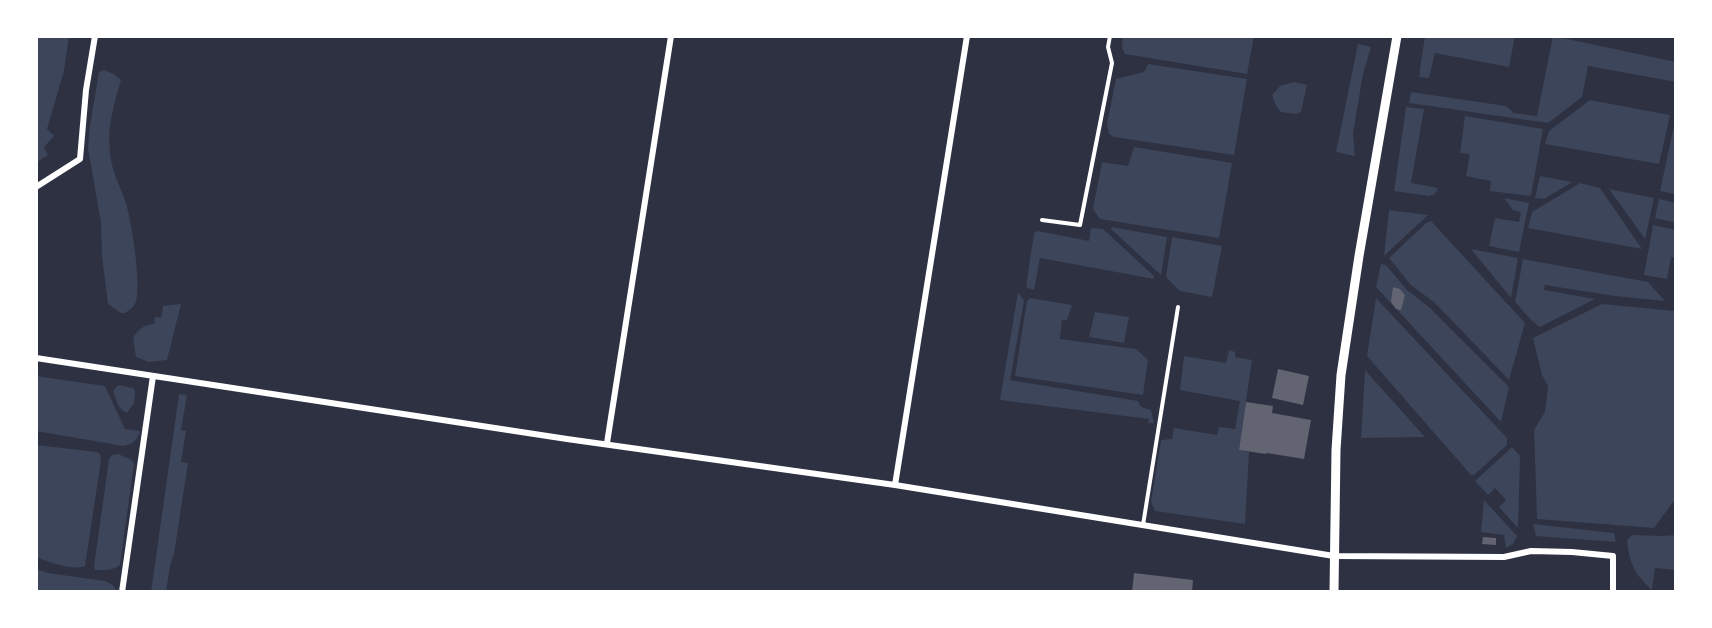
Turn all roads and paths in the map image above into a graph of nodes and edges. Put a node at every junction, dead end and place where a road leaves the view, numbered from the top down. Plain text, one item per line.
1 (95, 36) edge
2 (671, 36) edge
3 (967, 36) edge
4 (1110, 36) edge
5 (1397, 36) edge
6 (36, 187) edge
7 (1042, 220) dead end
8 (1178, 307) dead end
9 (36, 358) edge
10 (153, 376) junction
11 (607, 443) junction
12 (895, 485) junction
13 (1143, 525) junction
14 (1334, 556) junction
15 (122, 592) edge
16 (1334, 592) edge
17 (1613, 592) edge

1 - 6 street
2 - 11 street
3 - 12 street
4 - 7 lane
5 - 14 street
8 - 13 lane
9 - 10 street
10 - 11 street
10 - 15 street
11 - 12 street
12 - 13 street
13 - 14 street
14 - 16 street
14 - 17 street

